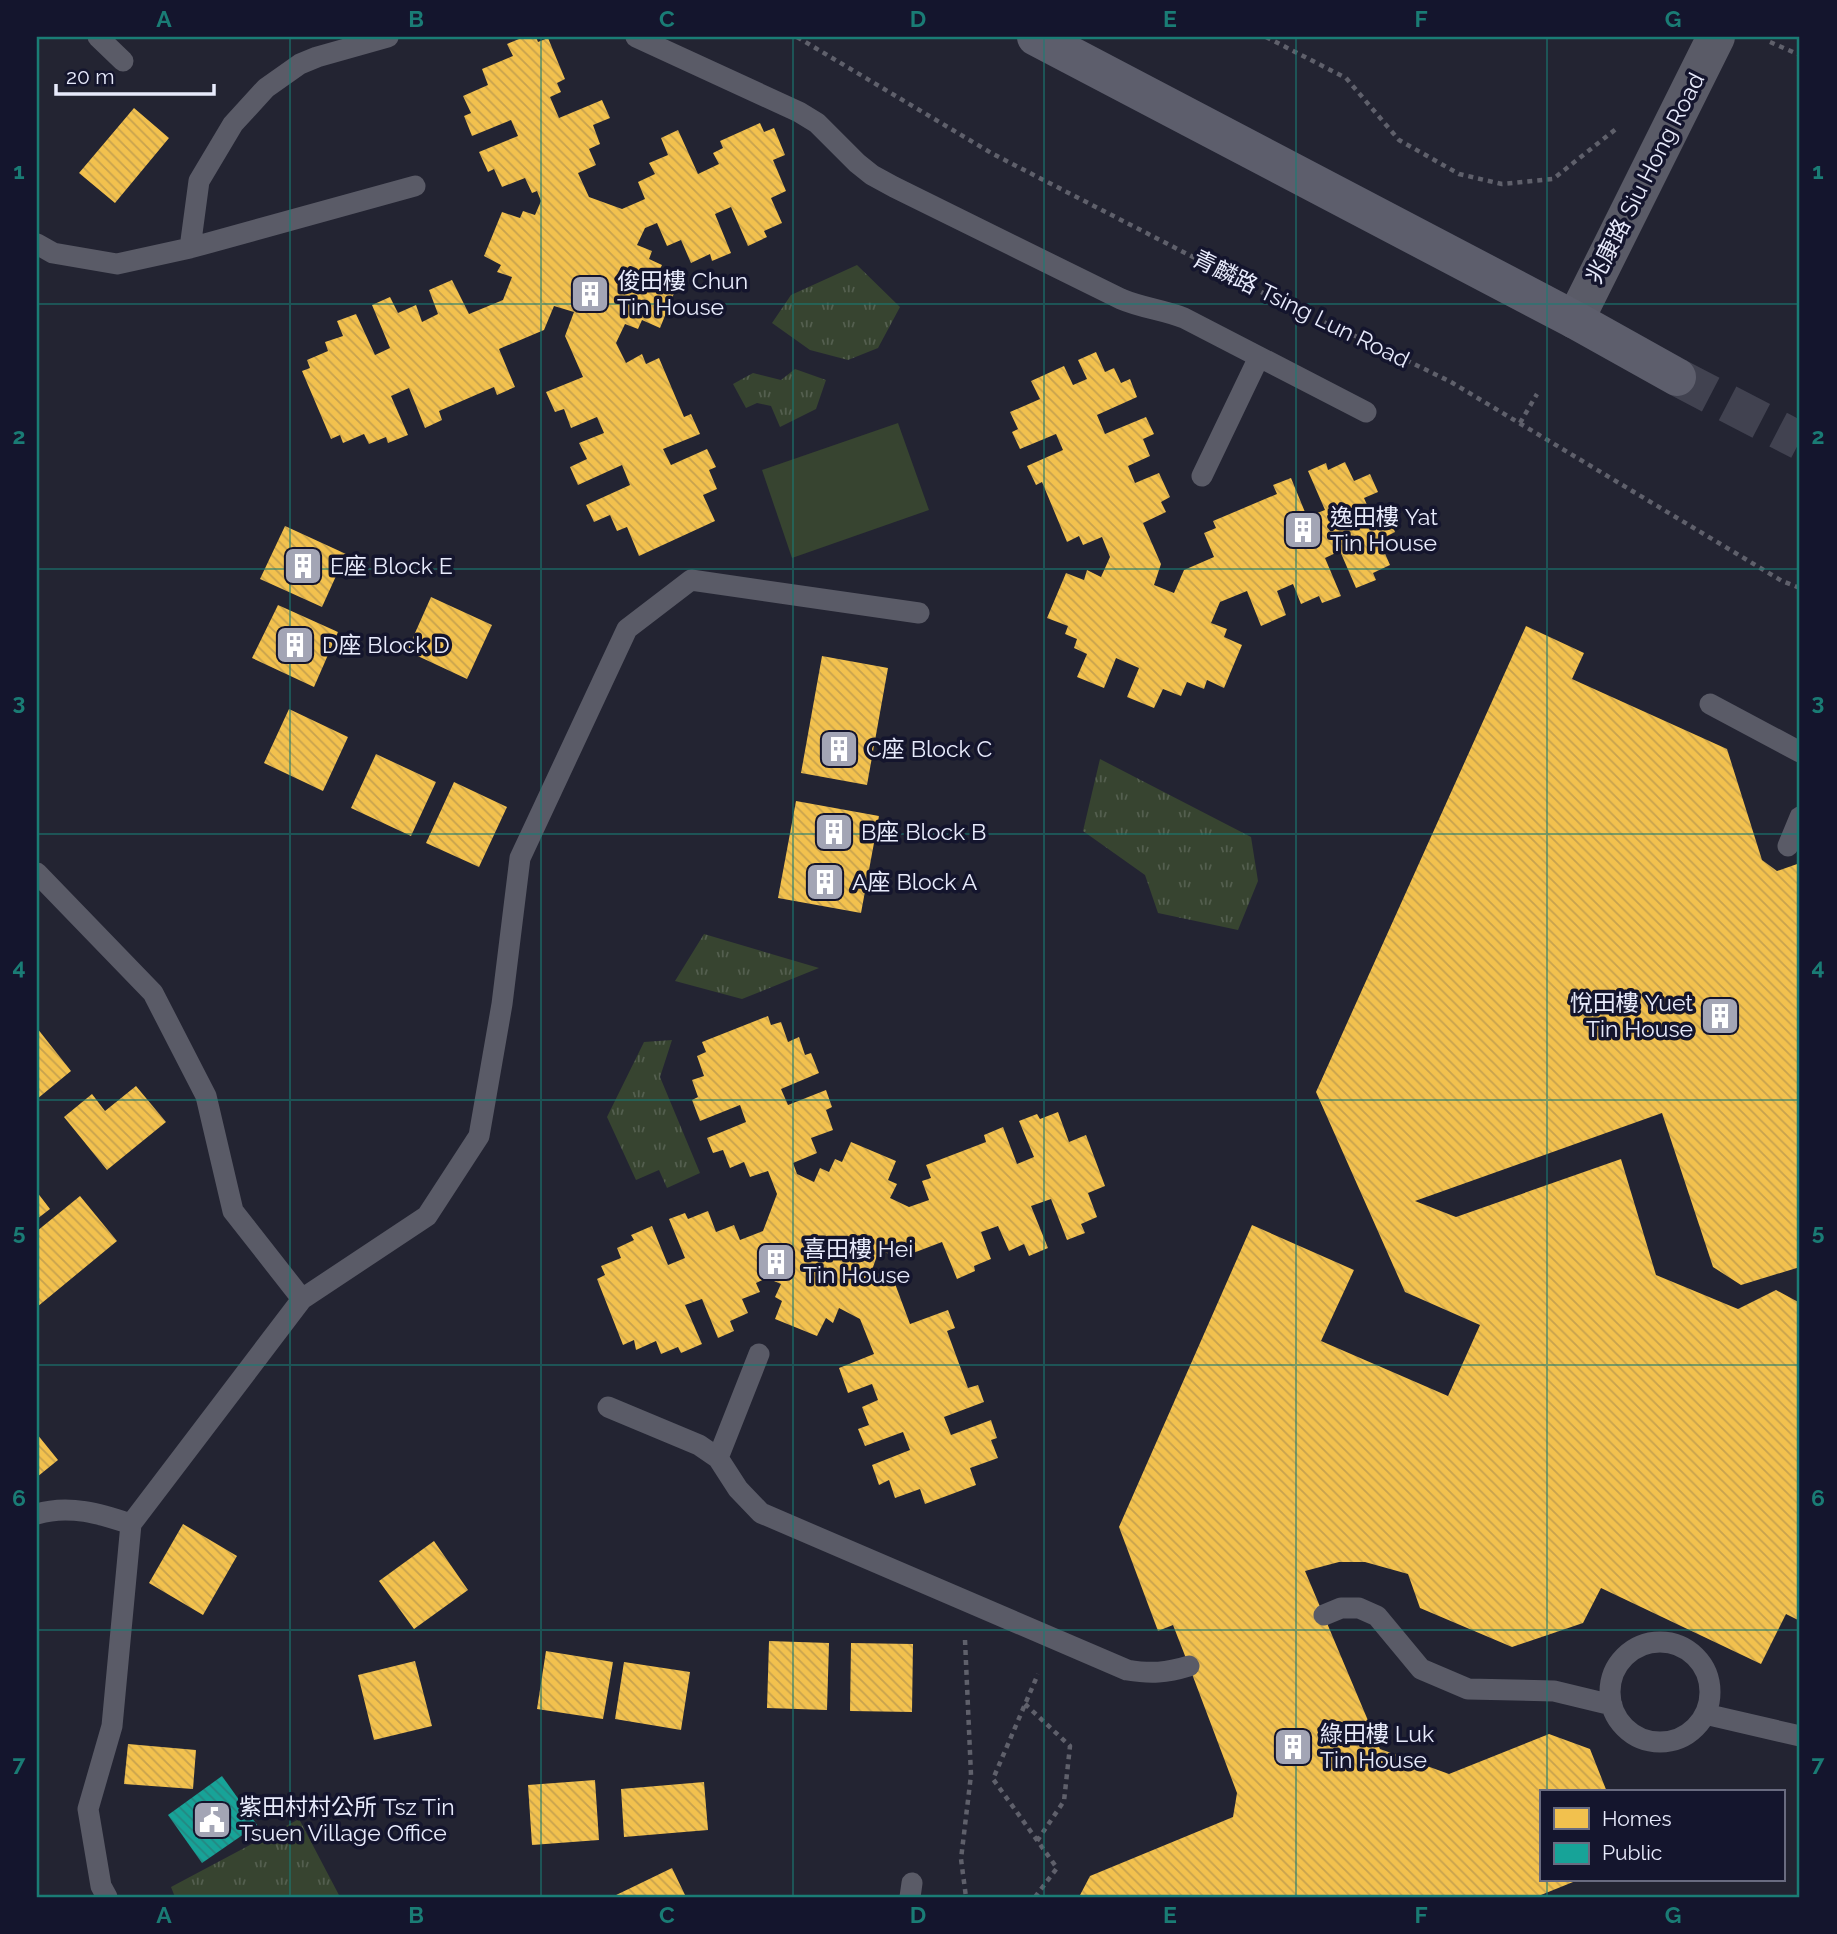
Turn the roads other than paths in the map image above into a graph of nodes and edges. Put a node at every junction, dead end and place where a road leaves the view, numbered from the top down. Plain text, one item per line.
1 (98, 37) edge
2 (388, 37) edge
3 (636, 37) edge
4 (1036, 37) edge
5 (1716, 37) edge
6 (123, 61) dead end
7 (415, 186) dead end
8 (37, 244) edge
9 (190, 248) junction
10 (1575, 320) junction
11 (1259, 357) junction
12 (1677, 377) tunnel mouth
13 (1366, 412) dead end
14 (1202, 476) dead end
15 (919, 613) dead end
16 (1710, 704) dead end
17 (1800, 752) edge
18 (1800, 817) edge
19 (1788, 846) dead end
20 (37, 873) edge
21 (302, 1299) junction
22 (759, 1354) dead end
23 (608, 1407) dead end
24 (718, 1458) junction
25 (37, 1514) edge
26 (131, 1524) junction
27 (1324, 1615) dead end
28 (1189, 1666) dead end
29 (1612, 1705) junction
30 (1705, 1714) junction
31 (1800, 1736) edge
32 (107, 1897) edge

1 - 6 lane
2 - 9 lane
3 - 11 lane
4 - 10 street
5 - 10 street, 兆康路 Siu Hong Road
7 - 9 lane
8 - 9 lane
10 - 12 street
11 - 13 lane
11 - 14 lane
15 - 21 lane
16 - 17 lane
18 - 19 lane
20 - 21 lane
21 - 26 lane
22 - 24 lane
23 - 24 lane
24 - 28 lane
25 - 26 lane
26 - 32 lane
27 - 29 lane
29 - 30 lane
29 - 30 lane
30 - 31 lane

